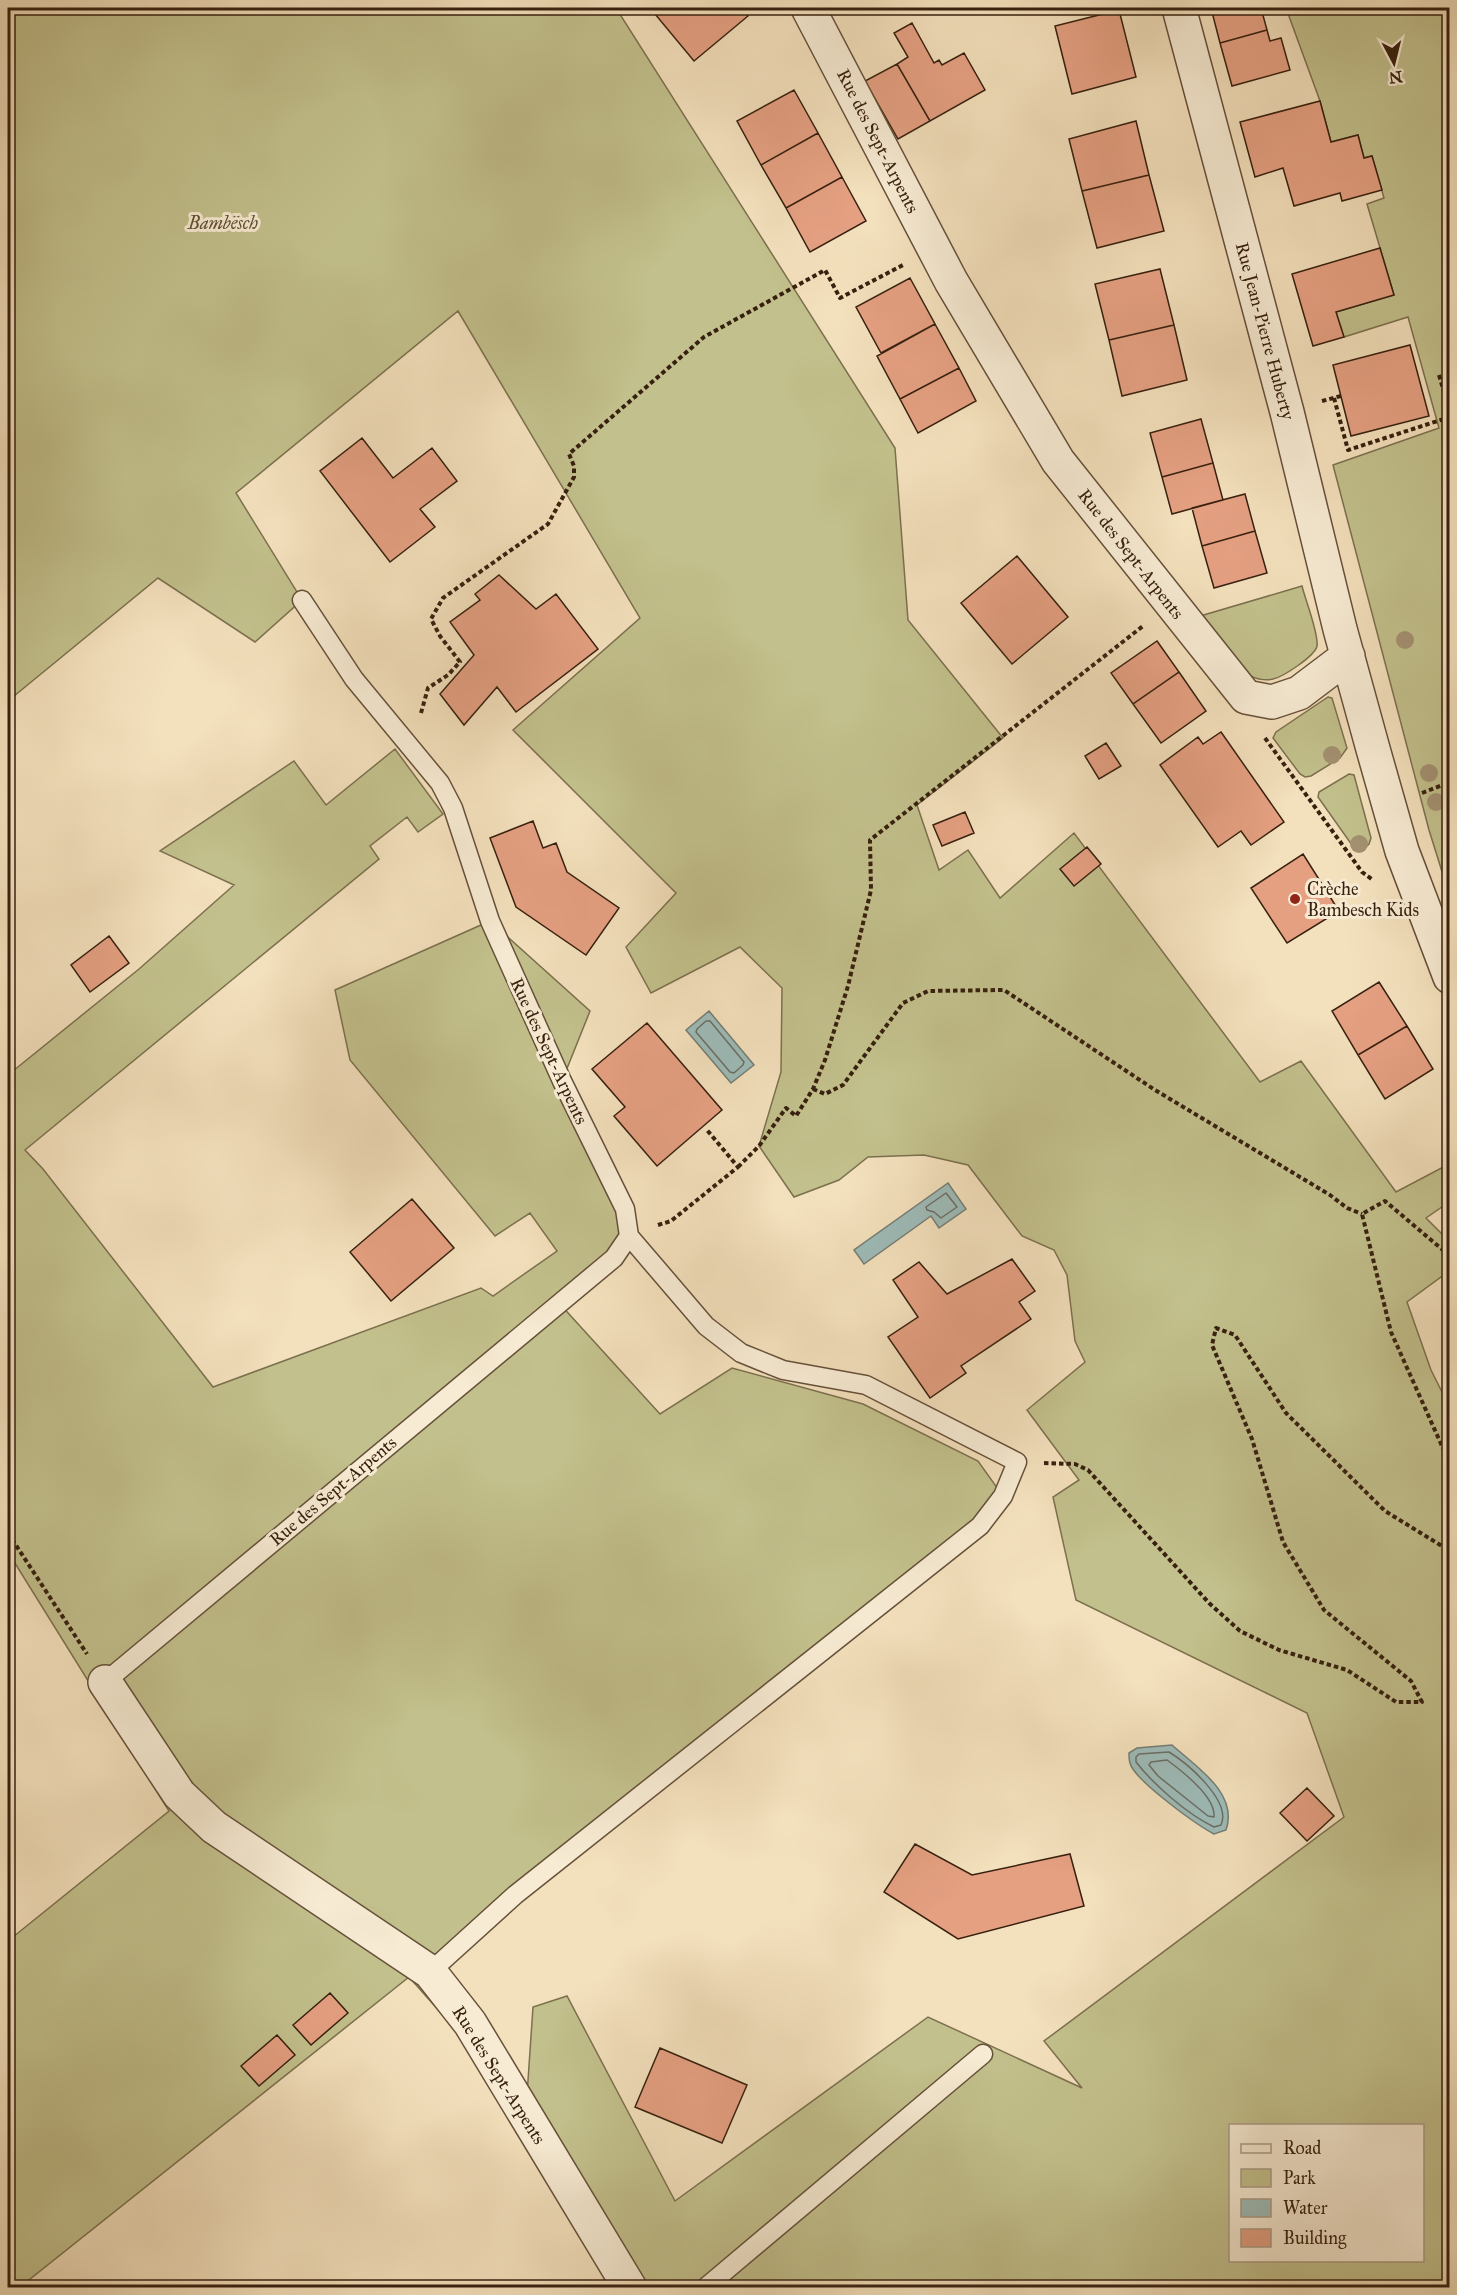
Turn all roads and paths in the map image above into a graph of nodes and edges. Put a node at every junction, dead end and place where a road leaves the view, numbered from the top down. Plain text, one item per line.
1 (808, 8) edge
2 (1179, 8) edge
3 (934, 248) junction
4 (1439, 375) dead end
5 (1334, 398) dead end
6 (1448, 406) edge
7 (1449, 415) edge
8 (302, 600) dead end
9 (1170, 604) junction
10 (1348, 656) junction
11 (1245, 697) junction
12 (411, 749) junction
13 (1380, 885) dead end
14 (1449, 976) edge
15 (813, 1089) junction
16 (707, 1130) dead end
17 (738, 1167) junction
18 (1362, 1214) junction
19 (629, 1236) junction
20 (1449, 1256) edge
21 (1017, 1462) junction
22 (1449, 1464) edge
23 (8, 1533) edge
24 (1449, 1551) edge
25 (105, 1682) junction
26 (430, 1972) junction
27 (983, 2054) dead end
28 (630, 2288) edge
29 (705, 2288) edge

1 - 3 street, Rue des Sept-Arpents
2 - 10 street, Rue Jean-Pierre Huberty
3 - 9 street, Rue des Sept-Arpents
3 - 12 path
4 - 6 path
5 - 7 path
6 - 7 path
8 - 12 lane, Rue des Sept-Arpents
9 - 11 street, Rue des Sept-Arpents
9 - 15 path
10 - 11 street
10 - 14 street
11 - 13 path
12 - 19 lane, Rue des Sept-Arpents
15 - 17 path
15 - 18 path
16 - 17 path
17 - 19 path
18 - 20 path
18 - 22 path
19 - 21 lane
19 - 25 lane, Rue des Sept-Arpents
21 - 24 path
21 - 26 lane
23 - 25 path
25 - 26 street, Rue des Sept-Arpents
26 - 28 street, Rue des Sept-Arpents
27 - 29 lane

